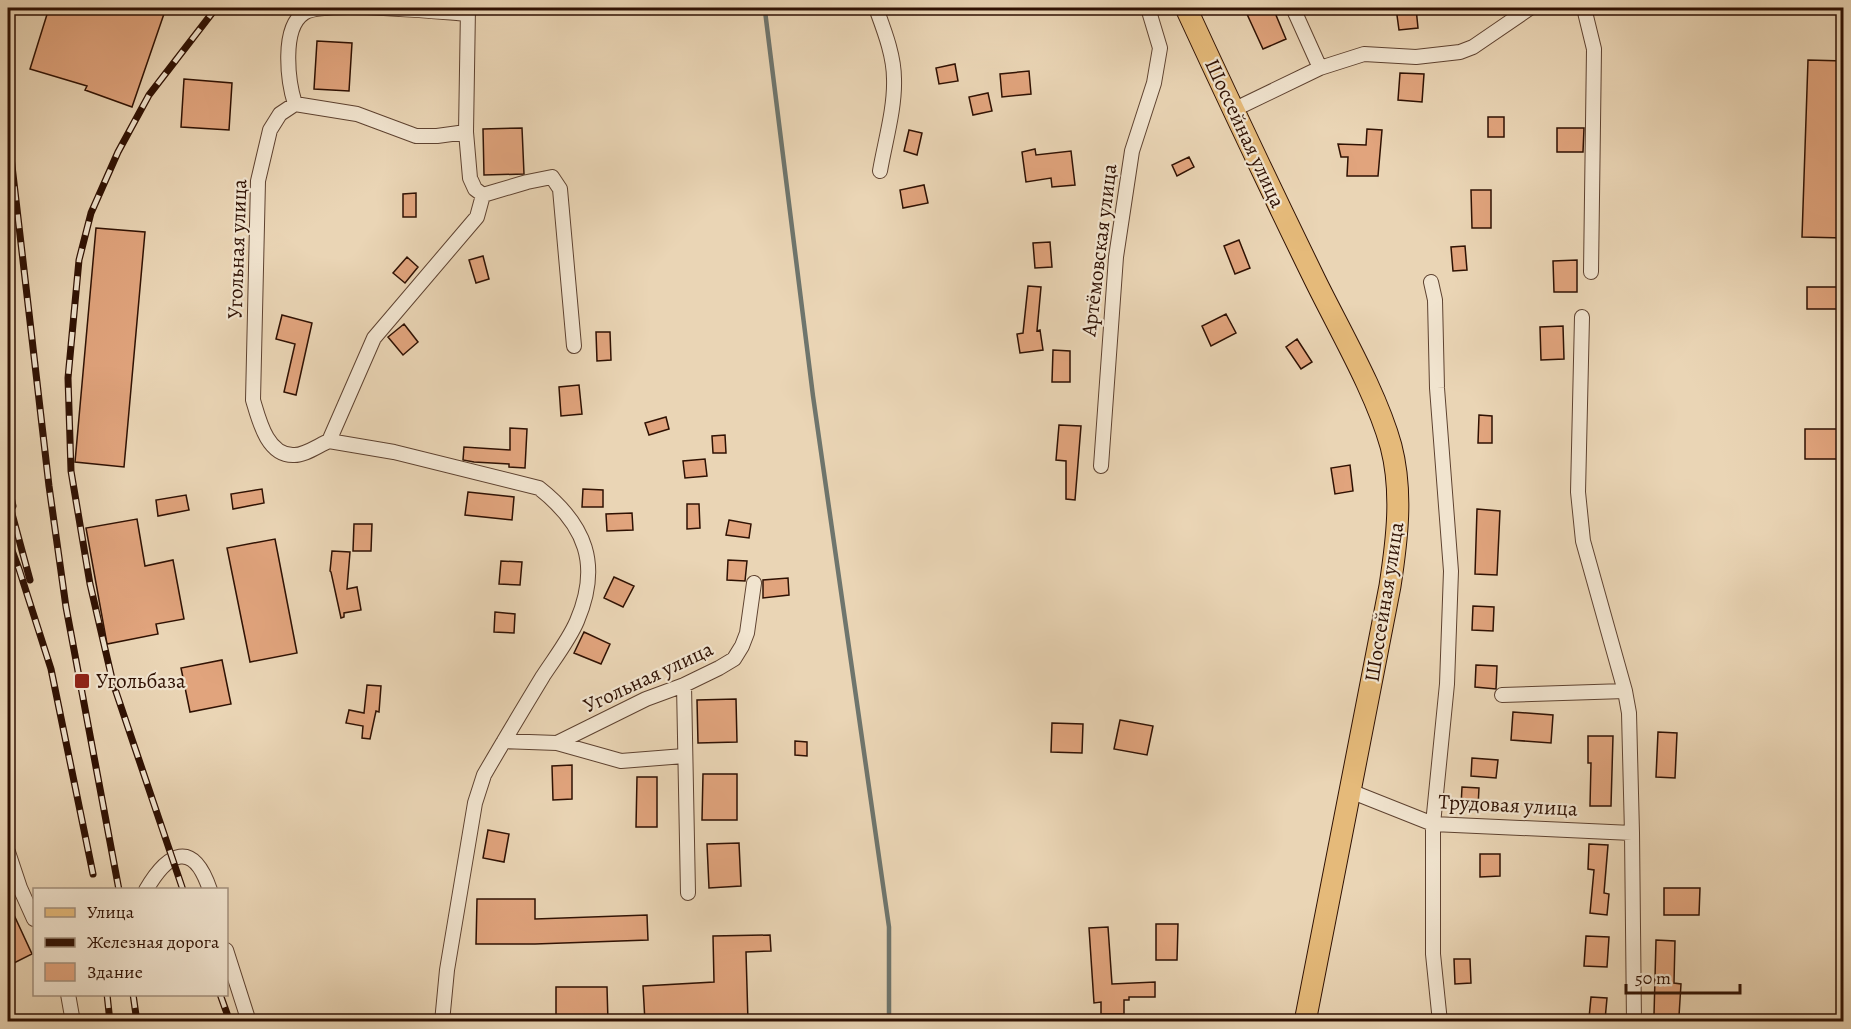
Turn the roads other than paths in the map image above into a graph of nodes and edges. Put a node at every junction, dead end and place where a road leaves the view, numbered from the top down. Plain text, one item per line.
1 (876, 8) edge
2 (1148, 8) edge
3 (1186, 8) edge
4 (1293, 8) edge
5 (1530, 8) edge
6 (1584, 8) edge
7 (468, 11) edge
8 (1320, 68) junction
9 (295, 104) junction
10 (1233, 110) junction
11 (466, 132) junction
12 (880, 171) dead end
13 (483, 195) junction
14 (1591, 272) dead end
15 (1431, 282) dead end
16 (1582, 317) dead end
17 (574, 346) dead end
18 (329, 441) junction
19 (1101, 466) dead end
20 (754, 583) dead end
21 (684, 685) junction
22 (1625, 691) junction
23 (1502, 695) dead end
24 (504, 741) junction
25 (557, 744) junction
26 (684, 756) junction
27 (1350, 791) junction
28 (1433, 824) junction
29 (1632, 833) junction
30 (8, 852) edge
31 (147, 888) edge
32 (209, 888) edge
33 (688, 892) dead end
34 (33, 917) edge
35 (228, 956) edge
36 (68, 996) edge
37 (73, 1022) edge
38 (249, 1022) edge
39 (441, 1022) edge
40 (1305, 1022) edge
41 (1440, 1022) edge
42 (1634, 1022) edge

1 - 12 street
2 - 19 street, Артёмовская улица
3 - 10 main road, Шоссейная улица
4 - 8 street
5 - 8 street
6 - 14 street
7 - 9 street
7 - 11 street
8 - 10 street
9 - 11 street
9 - 18 street, Угольная улица
10 - 27 main road, Шоссейная улица
11 - 13 street
13 - 17 street
13 - 18 street
15 - 28 street
16 - 22 street
18 - 24 street
20 - 21 street, Угольная улица
21 - 25 street, Угольная улица
21 - 26 street
22 - 23 street
22 - 29 street
24 - 25 street
24 - 39 street
25 - 26 street
26 - 33 street
27 - 28 street, Трудовая улица
27 - 40 main road, Шоссейная улица
28 - 29 street, Трудовая улица
28 - 41 street
29 - 42 street
30 - 34 street
31 - 32 street
35 - 38 street
36 - 37 street

